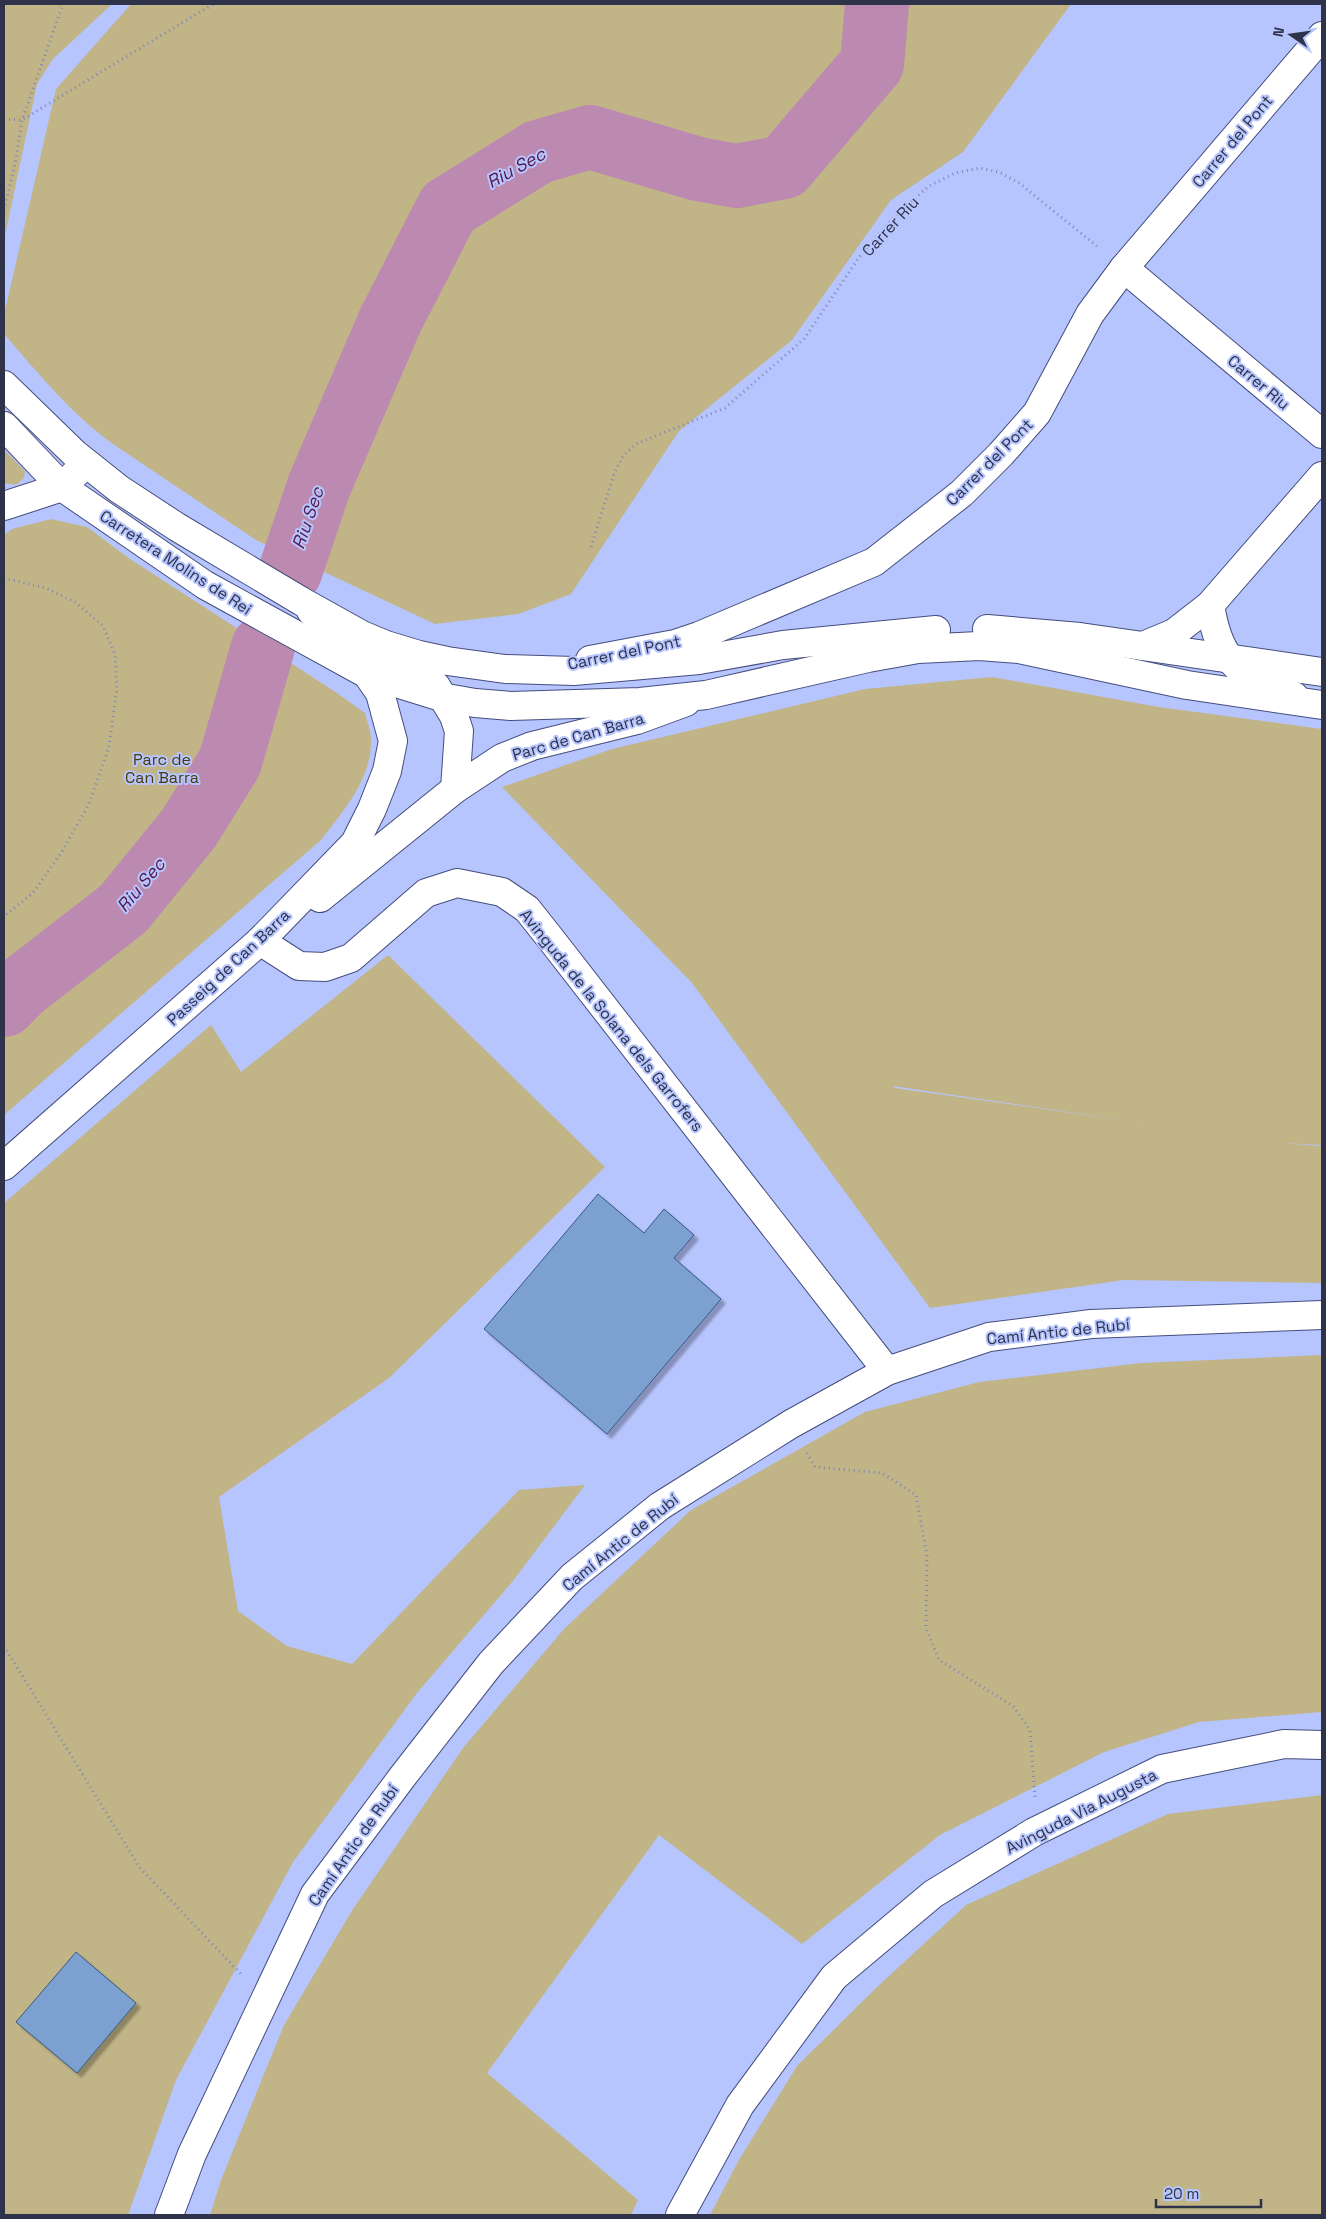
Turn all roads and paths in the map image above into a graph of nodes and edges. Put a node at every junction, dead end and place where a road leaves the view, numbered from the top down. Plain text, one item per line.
1 (63, 4) edge
2 (213, 4) edge
3 (1322, 36) edge
4 (4, 119) edge
5 (22, 120) junction
6 (4, 210) edge
7 (1124, 268) junction
8 (4, 385) edge
9 (4, 426) edge
10 (1322, 434) edge
11 (86, 463) junction
12 (1322, 476) edge
13 (62, 487) junction
14 (4, 506) edge
15 (591, 547) dead end
16 (4, 578) edge
17 (301, 601) junction
18 (1210, 605) junction
19 (1143, 646) junction
20 (1227, 657) junction
21 (532, 671) junction
22 (1322, 672) edge
23 (367, 674) junction
24 (706, 695) junction
25 (441, 697) junction
26 (1320, 705) edge
27 (455, 789) junction
28 (4, 916) edge
29 (260, 942) junction
30 (4, 1166) edge
31 (1322, 1315) edge
32 (888, 1371) junction
33 (790, 1424) junction
34 (4, 1646) edge
35 (1322, 1745) edge
36 (1037, 1831) junction
37 (264, 1998) junction
38 (169, 2215) edge
39 (680, 2215) edge

1 - 5 path
2 - 5 path
3 - 7 street, Carrer del Pont
4 - 5 path
5 - 6 path
7 - 10 street, Carrer Riu
7 - 15 path, Carrer Riu
7 - 21 street, Carrer del Pont
8 - 11 street
9 - 13 street, Carretera Molins de Rei
11 - 13 street
11 - 17 street
12 - 18 street
13 - 14 street
13 - 23 street, Carretera Molins de Rei
16 - 28 path
17 - 21 street
17 - 25 street
18 - 19 street
18 - 20 street
19 - 20 street
19 - 21 street
20 - 22 street
20 - 26 street
23 - 25 street, Carretera Molins de Rei
23 - 29 street, Passeig de Can Barra
24 - 25 street, Carretera Molins de Rei
24 - 26 street
24 - 27 street, Parc de Can Barra
25 - 27 street
27 - 29 street, Parc de Can Barra
29 - 30 street, Passeig de Can Barra
29 - 32 street, Avinguda de la Solana dels Garrofers
31 - 32 street, Camí Antic de Rubí
32 - 33 street, Camí Antic de Rubí
33 - 36 path
33 - 37 street, Camí Antic de Rubí
34 - 37 path
35 - 36 street, Avinguda Via Augusta
36 - 39 street, Avinguda Via Augusta
37 - 38 street, Camí Antic de Rubí

